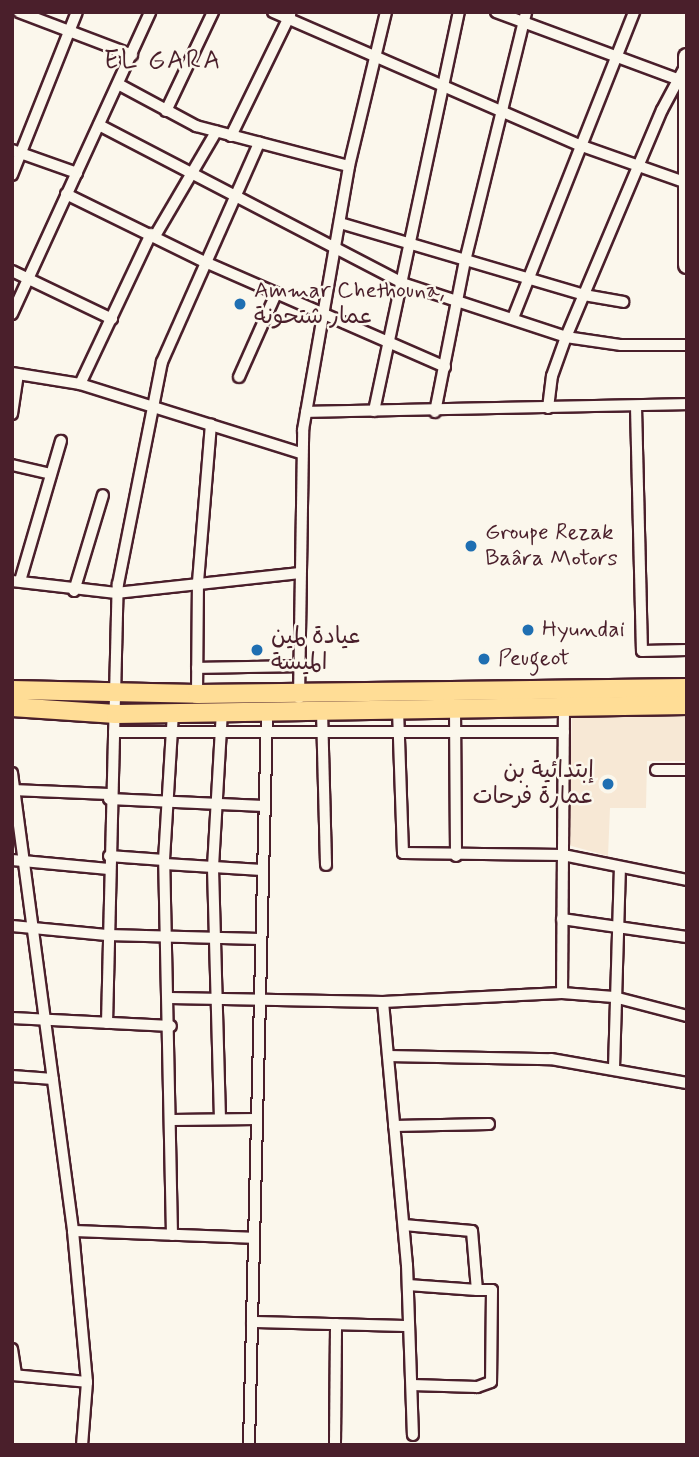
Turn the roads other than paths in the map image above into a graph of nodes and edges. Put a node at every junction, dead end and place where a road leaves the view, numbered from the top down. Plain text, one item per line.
1 (19, 12) edge
2 (77, 12) edge
3 (150, 12) edge
4 (213, 12) edge
5 (273, 12) edge
6 (386, 12) edge
7 (459, 12) edge
8 (496, 12) edge
9 (634, 12) edge
10 (289, 15) edge
11 (525, 17) edge
12 (69, 32) junction
13 (376, 54) junction
14 (618, 54) junction
15 (132, 55) junction
16 (684, 73) edge
17 (118, 84) junction
18 (444, 84) junction
19 (502, 109) junction
20 (166, 111) junction
21 (99, 125) junction
22 (216, 132) junction
23 (231, 136) junction
24 (259, 144) junction
25 (579, 145) junction
26 (17, 152) edge
27 (349, 166) junction
28 (637, 168) junction
29 (77, 173) junction
30 (192, 174) junction
31 (12, 176) edge
32 (686, 183) edge
33 (66, 194) junction
34 (236, 197) junction
35 (340, 223) junction
36 (153, 235) junction
37 (409, 244) junction
38 (335, 250) junction
39 (686, 251) edge
40 (465, 261) junction
41 (205, 262) junction
42 (687, 265) edge
43 (12, 271) edge
44 (27, 279) junction
45 (526, 279) junction
46 (402, 283) junction
47 (276, 294) junction
48 (584, 295) junction
49 (457, 301) junction
50 (622, 302) dead end
51 (12, 314) edge
52 (322, 314) junction
53 (513, 318) junction
54 (111, 319) junction
55 (566, 337) junction
56 (389, 344) junction
57 (687, 345) edge
58 (445, 367) junction
59 (15, 374) edge
60 (239, 377) dead end
61 (80, 384) junction
62 (687, 404) edge
63 (152, 406) junction
64 (636, 407) junction
65 (548, 408) junction
66 (374, 411) junction
67 (306, 412) junction
68 (435, 412) junction
69 (12, 414) edge
70 (211, 425) junction
71 (61, 441) dead end
72 (300, 453) junction
73 (12, 465) edge
74 (51, 474) junction
75 (103, 495) dead end
76 (300, 573) junction
77 (16, 581) edge
78 (198, 582) junction
79 (74, 591) junction
80 (116, 593) junction
81 (687, 650) edge
82 (299, 666) junction
83 (197, 668) junction
84 (687, 688) edge
85 (12, 690) edge
86 (117, 692) junction
87 (299, 692) junction
88 (197, 694) junction
89 (687, 705) edge
90 (12, 707) edge
91 (564, 708) junction
92 (455, 709) junction
93 (502, 709) junction
94 (398, 710) junction
95 (298, 711) junction
96 (322, 711) junction
97 (267, 712) junction
98 (173, 713) junction
99 (222, 713) junction
100 (116, 714) junction
101 (114, 732) junction
102 (501, 732) junction
103 (564, 732) junction
104 (172, 733) junction
105 (221, 733) junction
106 (323, 733) junction
107 (397, 733) junction
108 (455, 733) junction
109 (266, 734) junction
110 (656, 769) dead end
111 (687, 769) edge
112 (12, 773) edge
113 (13, 790) edge
114 (109, 796) junction
115 (169, 801) junction
116 (218, 804) junction
117 (264, 806) junction
118 (562, 855) junction
119 (109, 856) junction
120 (456, 856) junction
121 (17, 861) edge
122 (164, 862) junction
123 (326, 865) dead end
124 (213, 867) junction
125 (620, 867) junction
126 (109, 869) junction
127 (262, 870) junction
128 (687, 880) edge
129 (562, 919) junction
130 (12, 926) edge
131 (618, 927) junction
132 (31, 928) junction
133 (107, 935) junction
134 (167, 937) junction
135 (687, 937) edge
136 (216, 938) junction
137 (260, 939) junction
138 (562, 993) junction
139 (614, 997) junction
140 (170, 998) junction
141 (218, 999) junction
142 (259, 1000) junction
143 (383, 1002) junction
144 (687, 1016) edge
145 (12, 1018) edge
146 (45, 1022) junction
147 (107, 1023) junction
148 (171, 1026) junction
149 (388, 1056) junction
150 (614, 1068) junction
151 (12, 1076) edge
152 (53, 1079) junction
153 (687, 1083) edge
154 (219, 1118) junction
155 (256, 1119) junction
156 (172, 1120) junction
157 (489, 1124) dead end
158 (394, 1126) junction
159 (404, 1225) junction
160 (73, 1231) junction
161 (172, 1235) junction
162 (254, 1238) junction
163 (408, 1285) junction
164 (477, 1290) junction
165 (252, 1322) junction
166 (336, 1324) junction
167 (409, 1326) junction
168 (12, 1349) edge
169 (14, 1375) edge
170 (87, 1382) junction
171 (412, 1385) junction
172 (414, 1435) dead end
173 (335, 1443) dead end
174 (82, 1445) edge
175 (249, 1445) edge

1 - 12 street
2 - 12 street
3 - 15 street
4 - 20 street
5 - 10 street
6 - 13 street
7 - 18 street
8 - 11 street
9 - 14 street
10 - 13 street
10 - 23 street
11 - 14 street
11 - 19 street
12 - 15 street
12 - 26 street
13 - 18 street
13 - 27 street
14 - 16 street
14 - 25 street
15 - 17 street
16 - 28 street
16 - 32 street
17 - 20 street
17 - 21 street
18 - 19 street
18 - 37 street
19 - 25 street
19 - 40 street
20 - 22 street
21 - 29 street
21 - 30 street
22 - 23 street
22 - 30 street
23 - 24 street
24 - 27 street
24 - 34 street
25 - 28 street
25 - 45 street
26 - 29 street
26 - 31 street
27 - 35 street
28 - 32 street
28 - 48 street
29 - 33 street
30 - 34 street
30 - 36 street
32 - 39 street
33 - 36 street
33 - 44 street
34 - 38 street
34 - 41 street
35 - 37 street
35 - 38 street
36 - 41 street
36 - 54 street
37 - 40 street
37 - 46 street
38 - 46 street
38 - 52 street
39 - 42 street
40 - 45 street
40 - 49 street
41 - 47 street
41 - 63 street
43 - 44 street
44 - 51 street
44 - 54 street
45 - 48 street
45 - 53 street
46 - 49 street
46 - 56 street
47 - 52 street
47 - 60 street
48 - 50 street
48 - 55 street
49 - 53 street
49 - 58 street
52 - 56 street
52 - 67 street
53 - 55 street
54 - 61 street
55 - 57 street
55 - 65 street
56 - 58 street
56 - 66 street
58 - 68 street
59 - 61 street
59 - 69 street
61 - 63 street
62 - 64 street
63 - 70 street
63 - 80 street
64 - 65 street
64 - 81 street
65 - 68 street
66 - 67 street
66 - 68 street
67 - 72 street
70 - 72 street
70 - 78 street
71 - 74 street
72 - 76 street
73 - 74 street
74 - 77 street
75 - 79 street
76 - 78 street
76 - 82 street
77 - 79 street
78 - 80 street
78 - 83 street
79 - 80 street
80 - 86 street
82 - 83 street
82 - 87 street
83 - 88 street
84 - 87 main road
85 - 86 main road
86 - 88 main road
86 - 100 street
87 - 88 main road
87 - 95 street
89 - 91 main road
90 - 100 main road
91 - 93 main road
91 - 103 street
92 - 93 main road
92 - 94 main road
92 - 108 street
93 - 102 street
94 - 96 main road
94 - 107 street
95 - 96 main road
95 - 97 main road
96 - 106 street
97 - 99 main road
97 - 109 street
98 - 99 main road
98 - 100 main road
98 - 104 street
99 - 105 street
100 - 101 street
101 - 104 street
101 - 114 street
102 - 103 street
102 - 108 street
103 - 118 street
104 - 105 street
104 - 115 street
105 - 109 street
105 - 116 street
106 - 107 street
106 - 109 street
106 - 123 street
107 - 108 street
107 - 120 street
108 - 120 street
109 - 117 street
110 - 111 street
112 - 113 street
113 - 114 street
113 - 121 street
114 - 115 street
114 - 119 street
115 - 116 street
115 - 122 street
116 - 117 street
116 - 124 street
117 - 127 street
118 - 120 street
118 - 125 street
118 - 129 street
119 - 122 street
119 - 126 street
121 - 126 street
121 - 132 street
122 - 124 street
122 - 134 street
124 - 127 street
124 - 136 street
125 - 128 street
125 - 131 street
126 - 133 street
127 - 137 street
129 - 131 street
129 - 138 street
130 - 132 street
131 - 135 street
131 - 139 street
132 - 133 street
132 - 146 street
133 - 134 street
133 - 147 street
134 - 136 street
134 - 140 street
136 - 137 street
136 - 141 street
137 - 142 street
138 - 139 street
138 - 143 street
139 - 144 street
139 - 150 street
140 - 141 street
140 - 148 street
141 - 142 street
141 - 154 street
142 - 143 street
142 - 155 street
143 - 149 street
145 - 146 street
146 - 147 street
146 - 152 street
147 - 148 street
148 - 156 street
149 - 150 street
149 - 158 street
150 - 153 street
151 - 152 street
152 - 160 street
154 - 155 street
154 - 156 street
155 - 162 street
156 - 161 street
157 - 158 street
158 - 159 street
159 - 163 street
159 - 164 street
160 - 161 street
160 - 170 street
161 - 162 street
162 - 165 street
163 - 164 street
163 - 167 street
164 - 171 street
165 - 166 street
165 - 175 street
166 - 167 street
166 - 173 street
167 - 171 street
168 - 169 street
169 - 170 street
170 - 174 street
171 - 172 street

